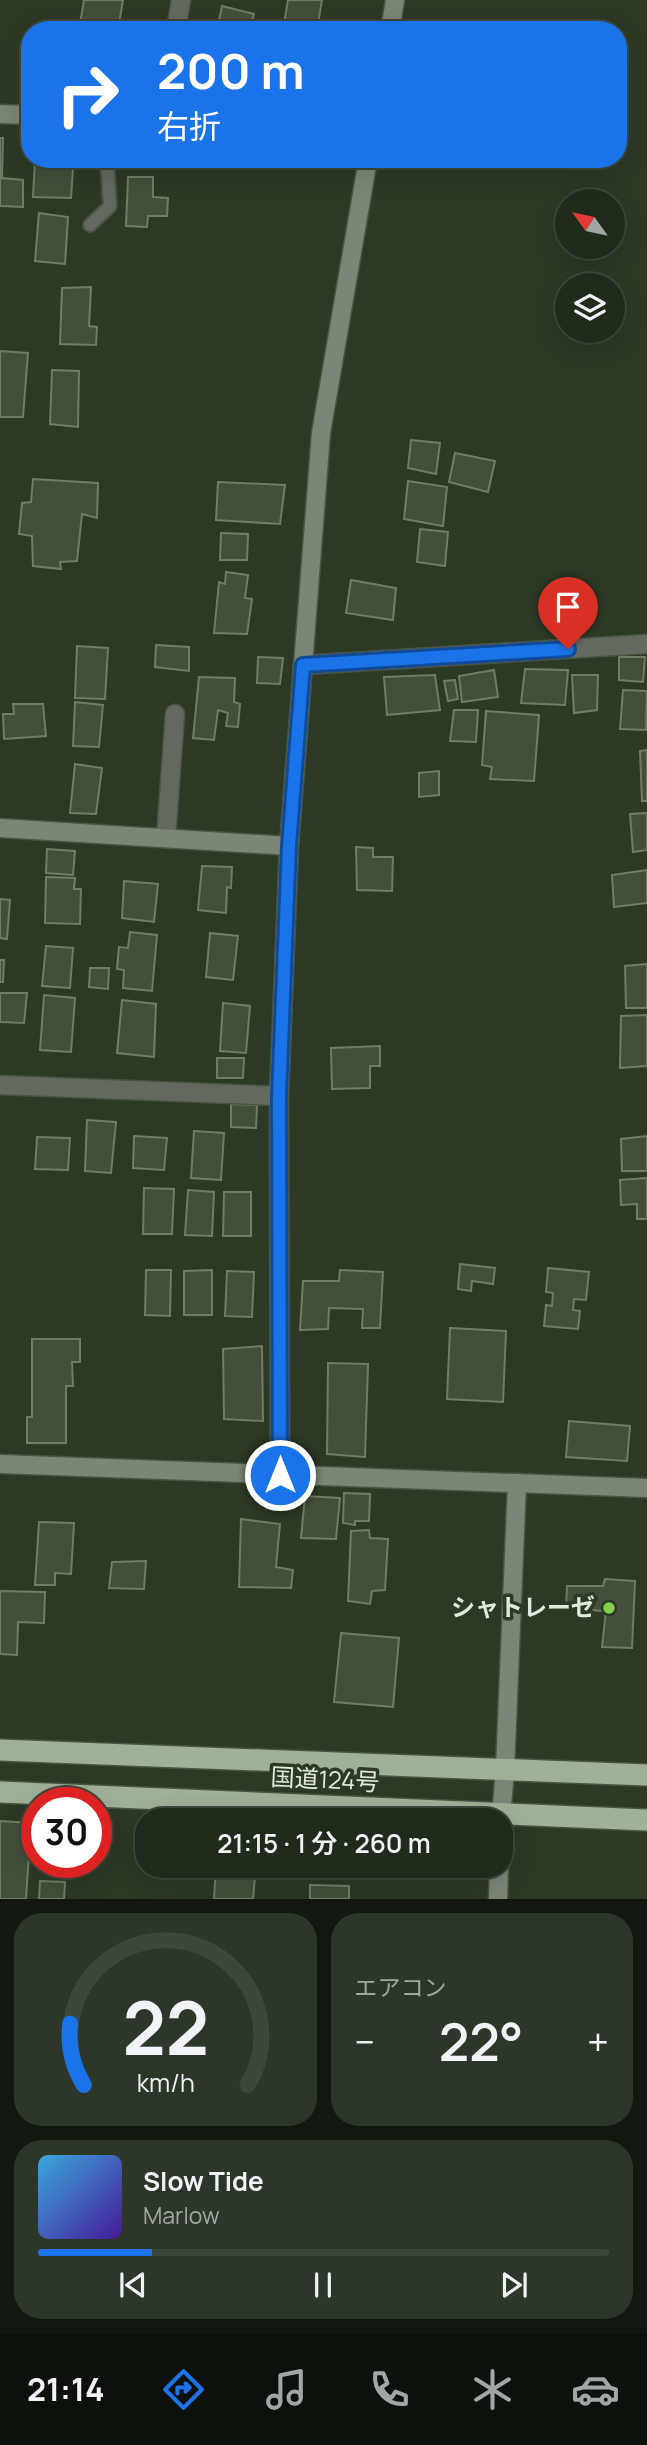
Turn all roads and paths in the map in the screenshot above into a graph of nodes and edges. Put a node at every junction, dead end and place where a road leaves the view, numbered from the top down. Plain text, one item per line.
1 (181, 0) edge
2 (395, 0) edge
3 (178, 21) edge
4 (392, 21) edge
5 (0, 114) edge
6 (21, 115) edge
7 (108, 168) edge
8 (366, 168) edge
9 (90, 225) dead end
10 (647, 644) edge
11 (303, 665) junction
12 (175, 714) dead end
13 (0, 828) edge
14 (166, 838) junction
15 (289, 846) junction
16 (0, 1085) edge
17 (279, 1096) junction
18 (0, 1464) edge
19 (280, 1475) junction
20 (517, 1483) junction
21 (647, 1488) edge
22 (0, 1750) edge
23 (505, 1769) junction
24 (647, 1775) edge
25 (0, 1792) edge
26 (259, 1808) edge
27 (502, 1808) edge
28 (647, 1820) edge
29 (513, 1823) edge
30 (499, 1878) edge
31 (498, 1899) edge

1 - 3 street
2 - 4 street
5 - 6 street
7 - 9 lane
8 - 11 street
10 - 11 street
11 - 15 street
12 - 14 street
13 - 14 street
14 - 15 street
15 - 17 street
16 - 17 street
17 - 19 street
18 - 19 street
19 - 20 street
20 - 21 street
20 - 23 street
22 - 23 highway, 国道124号
23 - 24 highway, 国道124号
23 - 27 street
25 - 26 highway, 国道124号
28 - 29 highway, 国道124号
30 - 31 street

